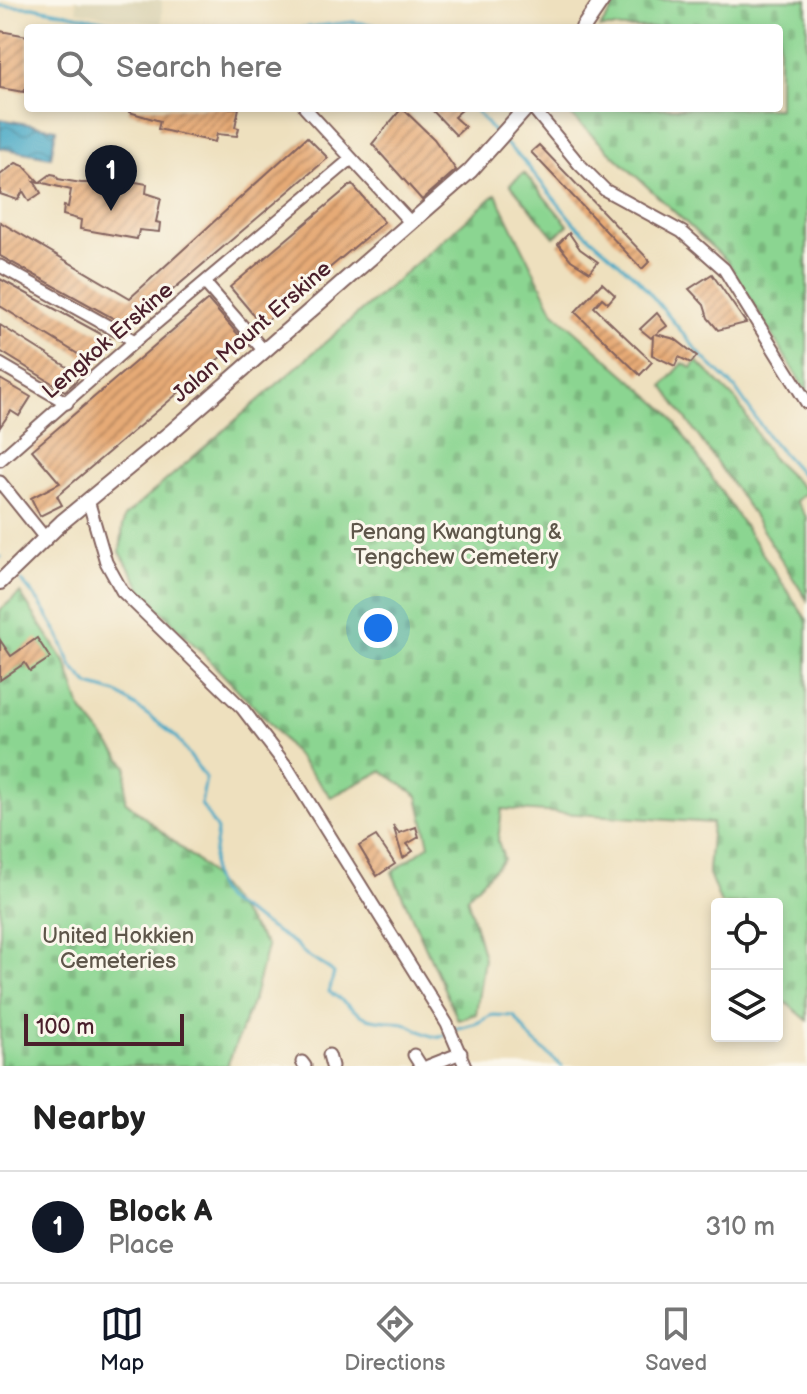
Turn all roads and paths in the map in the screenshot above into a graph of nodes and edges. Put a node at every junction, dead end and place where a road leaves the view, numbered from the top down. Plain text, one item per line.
1 (602, 0) edge
2 (586, 24) edge
3 (309, 112) edge
4 (523, 112) edge
5 (536, 112) edge
6 (351, 159) junction
7 (411, 223) junction
8 (0, 266) edge
9 (205, 283) junction
10 (135, 341) junction
11 (260, 346) junction
12 (0, 364) edge
13 (67, 403) junction
14 (807, 403) edge
15 (0, 460) edge
16 (0, 482) edge
17 (88, 500) junction
18 (45, 538) junction
19 (0, 582) edge
20 (461, 1053) junction
21 (428, 1066) edge
22 (465, 1066) edge

1 - 2 main road
3 - 6 street
4 - 7 main road, Jalan Mount Erskine
5 - 14 street
6 - 7 street
6 - 9 street, Lengkok Erskine
7 - 11 main road, Jalan Mount Erskine
8 - 10 street
9 - 10 street, Lengkok Erskine
9 - 11 street, Lengkok Erskine
10 - 13 street, Lengkok Erskine
11 - 17 main road, Jalan Mount Erskine
12 - 13 street
13 - 15 street, Lengkok Erskine
16 - 18 street
17 - 18 main road, Jalan Mount Erskine
17 - 20 street
18 - 19 main road, Jalan Mount Erskine
20 - 21 street
20 - 22 street

